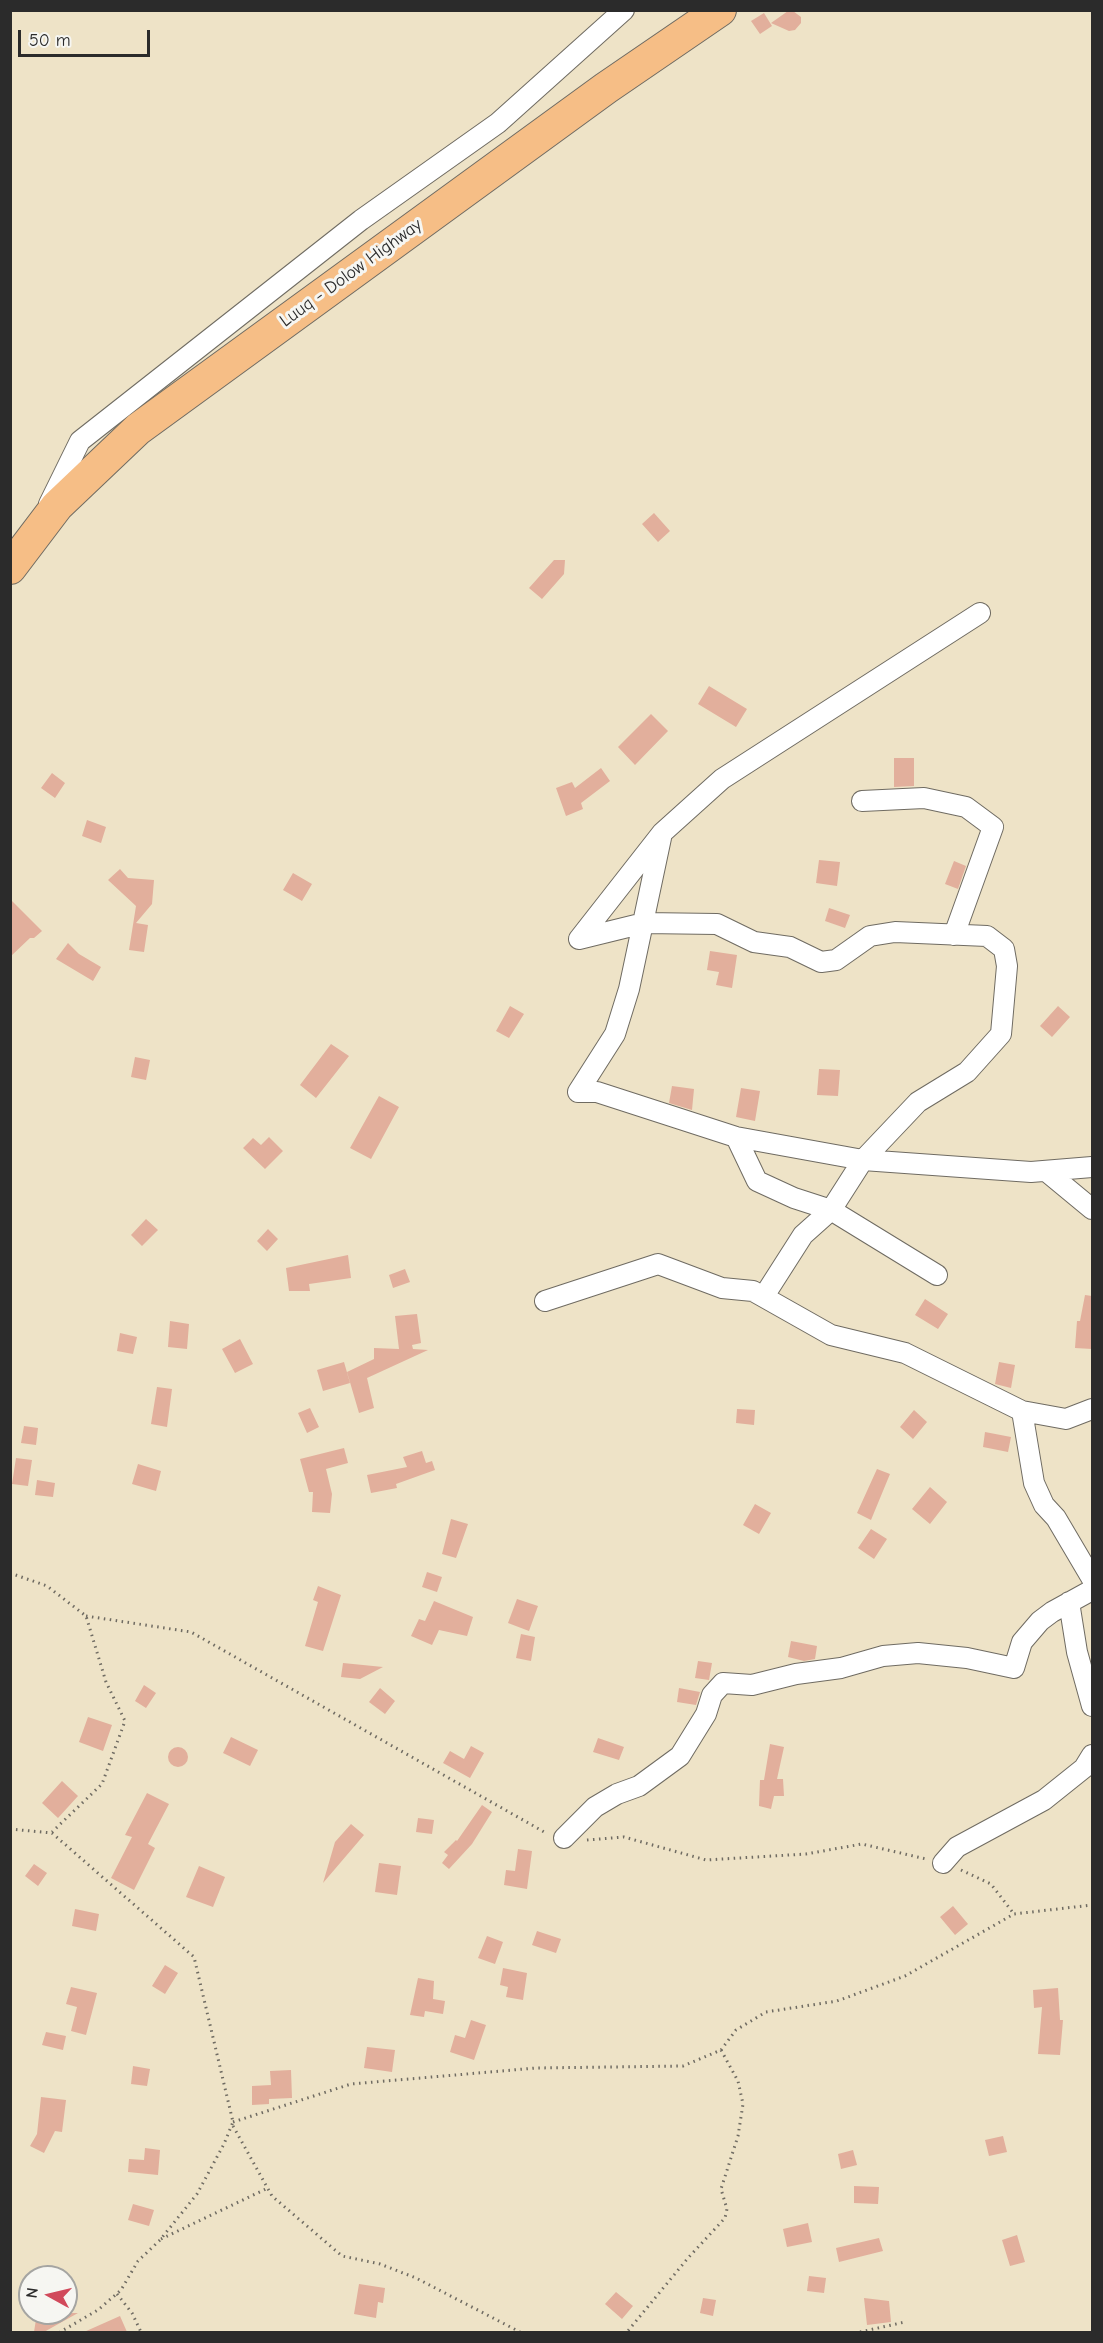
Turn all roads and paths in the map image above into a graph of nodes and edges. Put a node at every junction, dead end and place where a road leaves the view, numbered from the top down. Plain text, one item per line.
1 (624, 10) edge
2 (720, 10) edge
3 (36, 531) junction
4 (10, 568) edge
5 (980, 613) dead end
6 (861, 801) dead end
7 (662, 834) junction
8 (644, 923) junction
9 (954, 935) junction
10 (736, 1137) junction
11 (863, 1160) junction
12 (1092, 1167) edge
13 (1046, 1171) junction
14 (1092, 1209) edge
15 (831, 1210) junction
16 (937, 1275) dead end
17 (764, 1296) junction
18 (545, 1301) dead end
19 (1092, 1409) edge
20 (1022, 1412) junction
21 (10, 1573) edge
22 (1092, 1579) edge
23 (1092, 1590) edge
24 (1069, 1602) junction
25 (86, 1616) junction
26 (1092, 1706) edge
27 (1092, 1755) edge
28 (11, 1829) edge
29 (52, 1833) junction
30 (564, 1838) junction
31 (943, 1863) junction
32 (1092, 1905) edge
33 (1014, 1914) junction
34 (721, 2050) junction
35 (233, 2124) junction
36 (268, 2188) junction
37 (160, 2240) junction
38 (117, 2294) junction
39 (905, 2322) dead end
40 (60, 2332) edge
41 (141, 2332) edge
42 (520, 2332) edge
43 (627, 2332) edge
44 (860, 2332) edge

1 - 3 street
2 - 3 main road, Luuq - Dolow Highway
3 - 4 main road, Luuq - Dolow Highway
5 - 7 street
6 - 9 street
7 - 8 street
7 - 8 street
8 - 9 street
8 - 10 street
9 - 11 street
10 - 11 street
10 - 15 street
11 - 13 street
11 - 15 street
12 - 13 street
13 - 14 street
15 - 16 street
15 - 17 street
17 - 18 street
17 - 20 street
19 - 20 street
20 - 22 street
21 - 25 path
23 - 24 street
24 - 26 street
24 - 30 street
25 - 29 path
25 - 30 path
27 - 31 street
28 - 29 path
29 - 35 path
30 - 31 path
31 - 33 path
32 - 33 path
33 - 34 path
34 - 35 path
34 - 43 path
35 - 36 path
35 - 37 path
36 - 37 path
36 - 42 path
37 - 38 path
38 - 40 path
38 - 41 path
39 - 44 path

